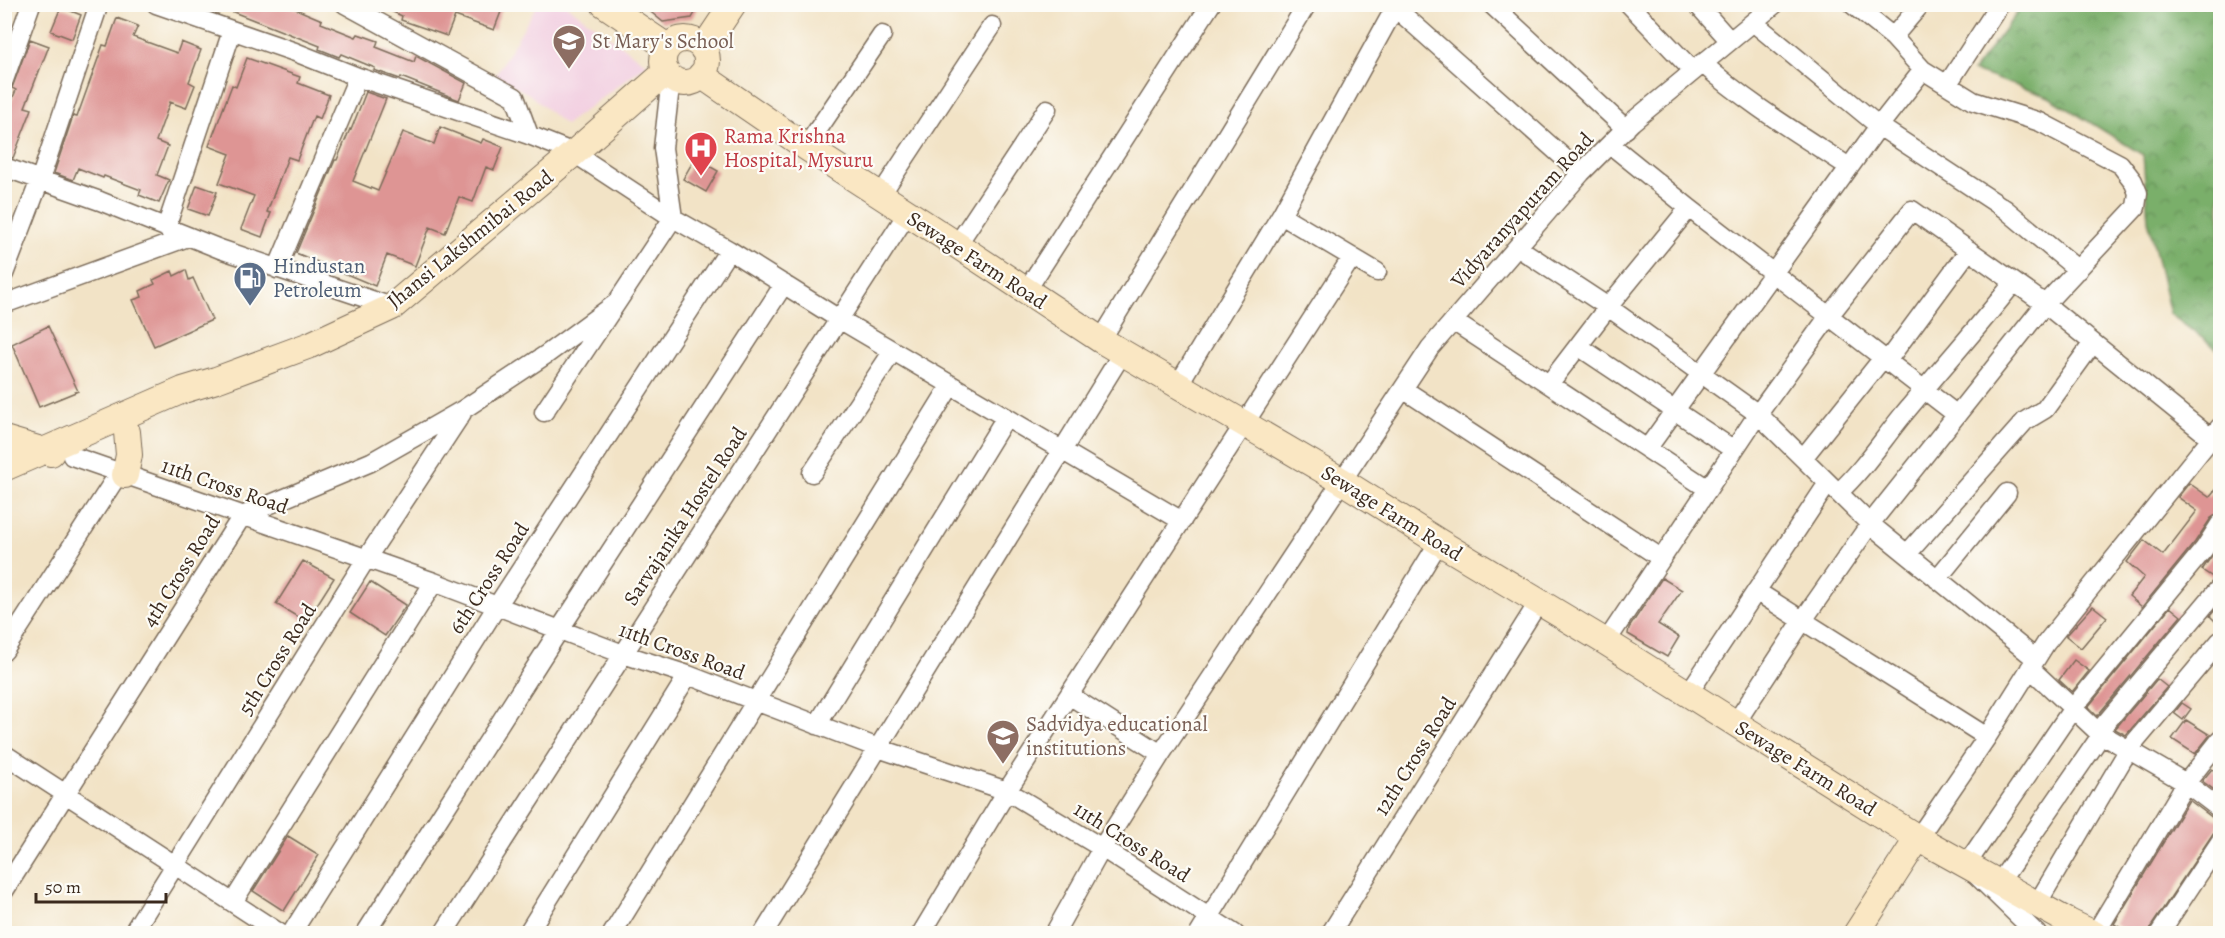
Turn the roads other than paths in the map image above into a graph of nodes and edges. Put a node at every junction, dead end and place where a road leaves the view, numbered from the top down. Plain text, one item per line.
1 (30, 4) edge
2 (99, 4) edge
3 (156, 4) edge
4 (345, 4) edge
5 (604, 4) edge
6 (733, 4) edge
7 (1210, 4) edge
8 (1307, 4) edge
9 (1491, 4) edge
10 (1629, 4) edge
11 (1697, 4) edge
12 (1775, 4) edge
13 (1852, 4) edge
14 (1921, 4) edge
15 (2000, 4) edge
16 (1394, 5) edge
17 (1753, 22) junction
18 (992, 26) dead end
19 (232, 31) junction
20 (882, 35) dead end
21 (1893, 38) junction
22 (1730, 41) junction
23 (670, 44) junction
24 (703, 49) junction
25 (1698, 67) junction
26 (1923, 70) junction
27 (669, 75) junction
28 (701, 75) junction
29 (358, 77) junction
30 (4, 80) edge
31 (1947, 85) junction
32 (1047, 109) dead end
33 (1879, 126) junction
34 (1626, 129) junction
35 (529, 135) junction
36 (1611, 145) junction
37 (806, 147) junction
38 (574, 153) junction
39 (4, 167) edge
40 (1849, 167) junction
41 (1581, 173) junction
42 (40, 180) junction
43 (880, 196) junction
44 (1689, 208) junction
45 (907, 214) junction
46 (1281, 215) junction
47 (673, 218) junction
48 (166, 228) junction
49 (188, 237) junction
50 (957, 244) junction
51 (1517, 247) junction
52 (729, 250) junction
53 (1969, 250) junction
54 (1352, 257) junction
55 (277, 269) junction
56 (2078, 270) junction
57 (1377, 272) dead end
58 (1773, 273) junction
59 (4, 274) edge
60 (2014, 282) junction
61 (784, 284) junction
62 (1026, 291) junction
63 (4, 304) edge
64 (615, 304) junction
65 (2045, 304) junction
66 (392, 307) junction
67 (1608, 307) junction
68 (1829, 316) junction
69 (839, 319) junction
70 (1453, 321) junction
71 (1101, 340) junction
72 (2093, 343) junction
73 (1578, 346) junction
74 (893, 351) junction
75 (1123, 352) junction
76 (1885, 360) junction
77 (1701, 373) junction
78 (216, 380) junction
79 (1549, 384) junction
80 (951, 385) junction
81 (1178, 385) junction
82 (1402, 389) junction
83 (1924, 390) junction
84 (464, 410) junction
85 (1674, 411) junction
86 (544, 412) dead end
87 (1758, 414) junction
88 (1957, 416) junction
89 (1006, 417) junction
90 (1245, 425) junction
91 (127, 432) junction
92 (2218, 436) edge
93 (4, 439) edge
94 (1647, 449) junction
95 (1062, 450) junction
96 (1734, 450) junction
97 (44, 452) junction
98 (1803, 458) junction
99 (81, 459) junction
100 (4, 468) edge
101 (812, 473) dead end
102 (122, 474) junction
103 (1342, 481) junction
104 (4, 484) edge
105 (1833, 488) junction
106 (1708, 489) junction
107 (2007, 493) dead end
108 (242, 516) junction
109 (1182, 520) junction
110 (1870, 524) junction
111 (2220, 525) edge
112 (1439, 542) junction
113 (1907, 554) junction
114 (1661, 558) junction
115 (366, 560) junction
116 (1937, 579) junction
117 (434, 582) junction
118 (2220, 587) edge
119 (1756, 591) junction
120 (1538, 603) junction
121 (497, 606) junction
122 (1803, 620) junction
123 (560, 629) junction
124 (2220, 641) edge
125 (1606, 642) junction
126 (4, 651) edge
127 (623, 654) junction
128 (2033, 663) junction
129 (688, 675) junction
130 (1688, 694) junction
131 (1069, 695) junction
132 (756, 701) junction
133 (2073, 708) junction
134 (817, 724) junction
135 (1735, 724) junction
136 (2100, 733) junction
137 (1987, 737) junction
138 (2220, 740) edge
139 (878, 748) junction
140 (2129, 749) junction
141 (4, 754) edge
142 (1161, 754) junction
143 (2186, 783) junction
144 (1007, 791) junction
145 (66, 794) junction
146 (2220, 809) edge
147 (1918, 838) junction
148 (2220, 842) edge
149 (1102, 848) junction
150 (175, 864) junction
151 (1966, 865) junction
152 (1999, 883) junction
153 (4, 891) edge
154 (233, 902) junction
155 (2037, 904) junction
156 (1209, 917) junction
157 (132, 933) edge
158 (281, 933) edge
159 (291, 933) edge
160 (365, 933) edge
161 (444, 933) edge
162 (527, 933) edge
163 (612, 933) edge
164 (763, 933) edge
165 (921, 933) edge
166 (1054, 933) edge
167 (1199, 933) edge
168 (1235, 933) edge
169 (1330, 933) edge
170 (1856, 933) edge
171 (2037, 933) edge
172 (2095, 933) edge
173 (2159, 933) edge

1 - 30 street
2 - 42 street
3 - 19 street
4 - 35 street
5 - 23 main road
6 - 24 main road
7 - 62 street
8 - 71 street
9 - 34 street
10 - 25 street
11 - 22 street
12 - 17 street, Vidyaranyapuram Road
13 - 21 street
14 - 21 street
15 - 31 street
16 - 41 street
16 - 46 street
17 - 22 street, Vidyaranyapuram Road
17 - 33 street
18 - 43 street
19 - 29 street
19 - 48 street
20 - 37 street
21 - 26 street
22 - 25 street, Vidyaranyapuram Road
23 - 24 main road
23 - 27 main road
24 - 28 main road
25 - 34 street, Vidyaranyapuram Road
25 - 40 street
26 - 31 street
26 - 33 street
27 - 28 main road
27 - 38 main road, Jhansi Lakshmibai Road
27 - 47 street
28 - 37 main road, Sewage Farm Road
29 - 35 street
29 - 55 street
31 - 56 street
32 - 50 street
33 - 40 street
33 - 56 street
34 - 36 street, Vidyaranyapuram Road
35 - 38 street
36 - 41 street, Vidyaranyapuram Road
36 - 44 street
37 - 43 main road, Sewage Farm Road
38 - 47 street
38 - 66 main road, Jhansi Lakshmibai Road
39 - 42 street
40 - 58 street
41 - 51 street, Vidyaranyapuram Road
42 - 48 street
42 - 59 street
43 - 45 main road, Sewage Farm Road
44 - 58 street
44 - 67 street
45 - 50 main road, Sewage Farm Road
45 - 69 street, Sarvajanika Hostel Road
46 - 54 street
46 - 81 street
47 - 52 street
47 - 64 street
48 - 49 street
49 - 55 street
49 - 63 street
50 - 62 main road, Sewage Farm Road
51 - 67 street
51 - 70 street, Vidyaranyapuram Road
52 - 61 street
52 - 121 street, 6th Cross Road
53 - 60 street
53 - 68 street
53 - 76 street
54 - 57 street
54 - 90 street
55 - 66 street
56 - 65 street
58 - 68 street
58 - 77 street
60 - 65 street
60 - 83 street
61 - 69 street
61 - 123 street
62 - 71 main road, Sewage Farm Road
64 - 84 street, 4th Cross Road
64 - 86 street
65 - 72 street
65 - 88 street
66 - 78 main road, Jhansi Lakshmibai Road
67 - 73 street
67 - 77 street
68 - 76 street
68 - 87 street
69 - 74 street
69 - 127 street, Sarvajanika Hostel Road
70 - 79 street
70 - 82 street, Vidyaranyapuram Road
71 - 75 main road, Sewage Farm Road
72 - 92 street
72 - 113 street
73 - 79 street
73 - 85 street
74 - 80 street
74 - 101 street
75 - 81 main road, Sewage Farm Road
75 - 95 street
76 - 83 street
76 - 98 street
77 - 85 street
77 - 87 street
78 - 91 main road, Jhansi Lakshmibai Road
78 - 97 main road, Jhansi Lakshmibai Road
79 - 94 street
80 - 89 street
80 - 132 street
81 - 90 main road, Sewage Farm Road
82 - 103 street, Vidyaranyapuram Road
82 - 114 street
83 - 88 street
83 - 105 street
84 - 108 street, 4th Cross Road
84 - 115 street, 5th Cross Road
85 - 94 street
85 - 96 street
87 - 96 street
87 - 98 street
88 - 110 street
89 - 95 street
89 - 134 street
90 - 103 main road, Sewage Farm Road
90 - 109 street
91 - 99 main road, Jhansi Lakshmibai Road
91 - 102 main road
92 - 128 street
93 - 97 main road
94 - 106 street
95 - 109 street
95 - 139 street
96 - 106 street
97 - 99 main road
97 - 100 main road, Jhansi Lakshmibai Road
98 - 105 street
99 - 102 street, 11th Cross Road
99 - 104 main road, Jhansi Lakshmibai Road
102 - 108 street, 11th Cross Road
102 - 126 street
103 - 112 main road, Sewage Farm Road
103 - 142 street, Vidyaranyapuram Road
105 - 110 street
105 - 119 street
106 - 114 street
107 - 116 street
108 - 115 street, 11th Cross Road
108 - 145 street, 4th Cross Road
109 - 131 street
110 - 113 street
110 - 122 street
111 - 133 street
112 - 120 main road, Sewage Farm Road
112 - 156 street
113 - 116 street
114 - 125 street
115 - 117 street, 11th Cross Road
115 - 150 street, 5th Cross Road
116 - 128 street
117 - 121 street, 11th Cross Road
117 - 154 street
118 - 136 street
119 - 122 street
119 - 130 street
120 - 125 main road, Sewage Farm Road
120 - 169 street, 12th Cross Road
121 - 123 street, 11th Cross Road
121 - 159 street, 6th Cross Road
122 - 135 street
122 - 137 street
123 - 127 street, 11th Cross Road
123 - 160 street
124 - 140 street
125 - 130 main road, Sewage Farm Road
127 - 129 street, 11th Cross Road
127 - 161 street, Sarvajanika Hostel Road
128 - 133 street
128 - 137 street
129 - 132 street, 11th Cross Road
129 - 162 street
130 - 135 main road, Sewage Farm Road
131 - 142 street
131 - 144 street
132 - 134 street, 11th Cross Road
132 - 163 street
133 - 136 street
133 - 151 street
134 - 139 street, 11th Cross Road
135 - 147 main road, Sewage Farm Road
136 - 140 street
136 - 152 street
137 - 147 street
138 - 143 street
139 - 144 street, 11th Cross Road
139 - 164 street
140 - 143 street
140 - 155 street
141 - 145 street
142 - 149 street, Vidyaranyapuram Road
143 - 146 street
143 - 172 street
144 - 149 street, 11th Cross Road
144 - 165 street
145 - 150 street
145 - 153 street, 4th Cross Road
147 - 151 main road, Sewage Farm Road
147 - 170 main road
148 - 173 street
149 - 156 street, 11th Cross Road
149 - 166 street, Vidyaranyapuram Road
150 - 154 street
150 - 157 street, 5th Cross Road
151 - 152 main road, Sewage Farm Road
151 - 171 street
152 - 155 main road, Sewage Farm Road
154 - 158 street
155 - 172 main road, Sewage Farm Road
156 - 167 street
156 - 168 street, 11th Cross Road

